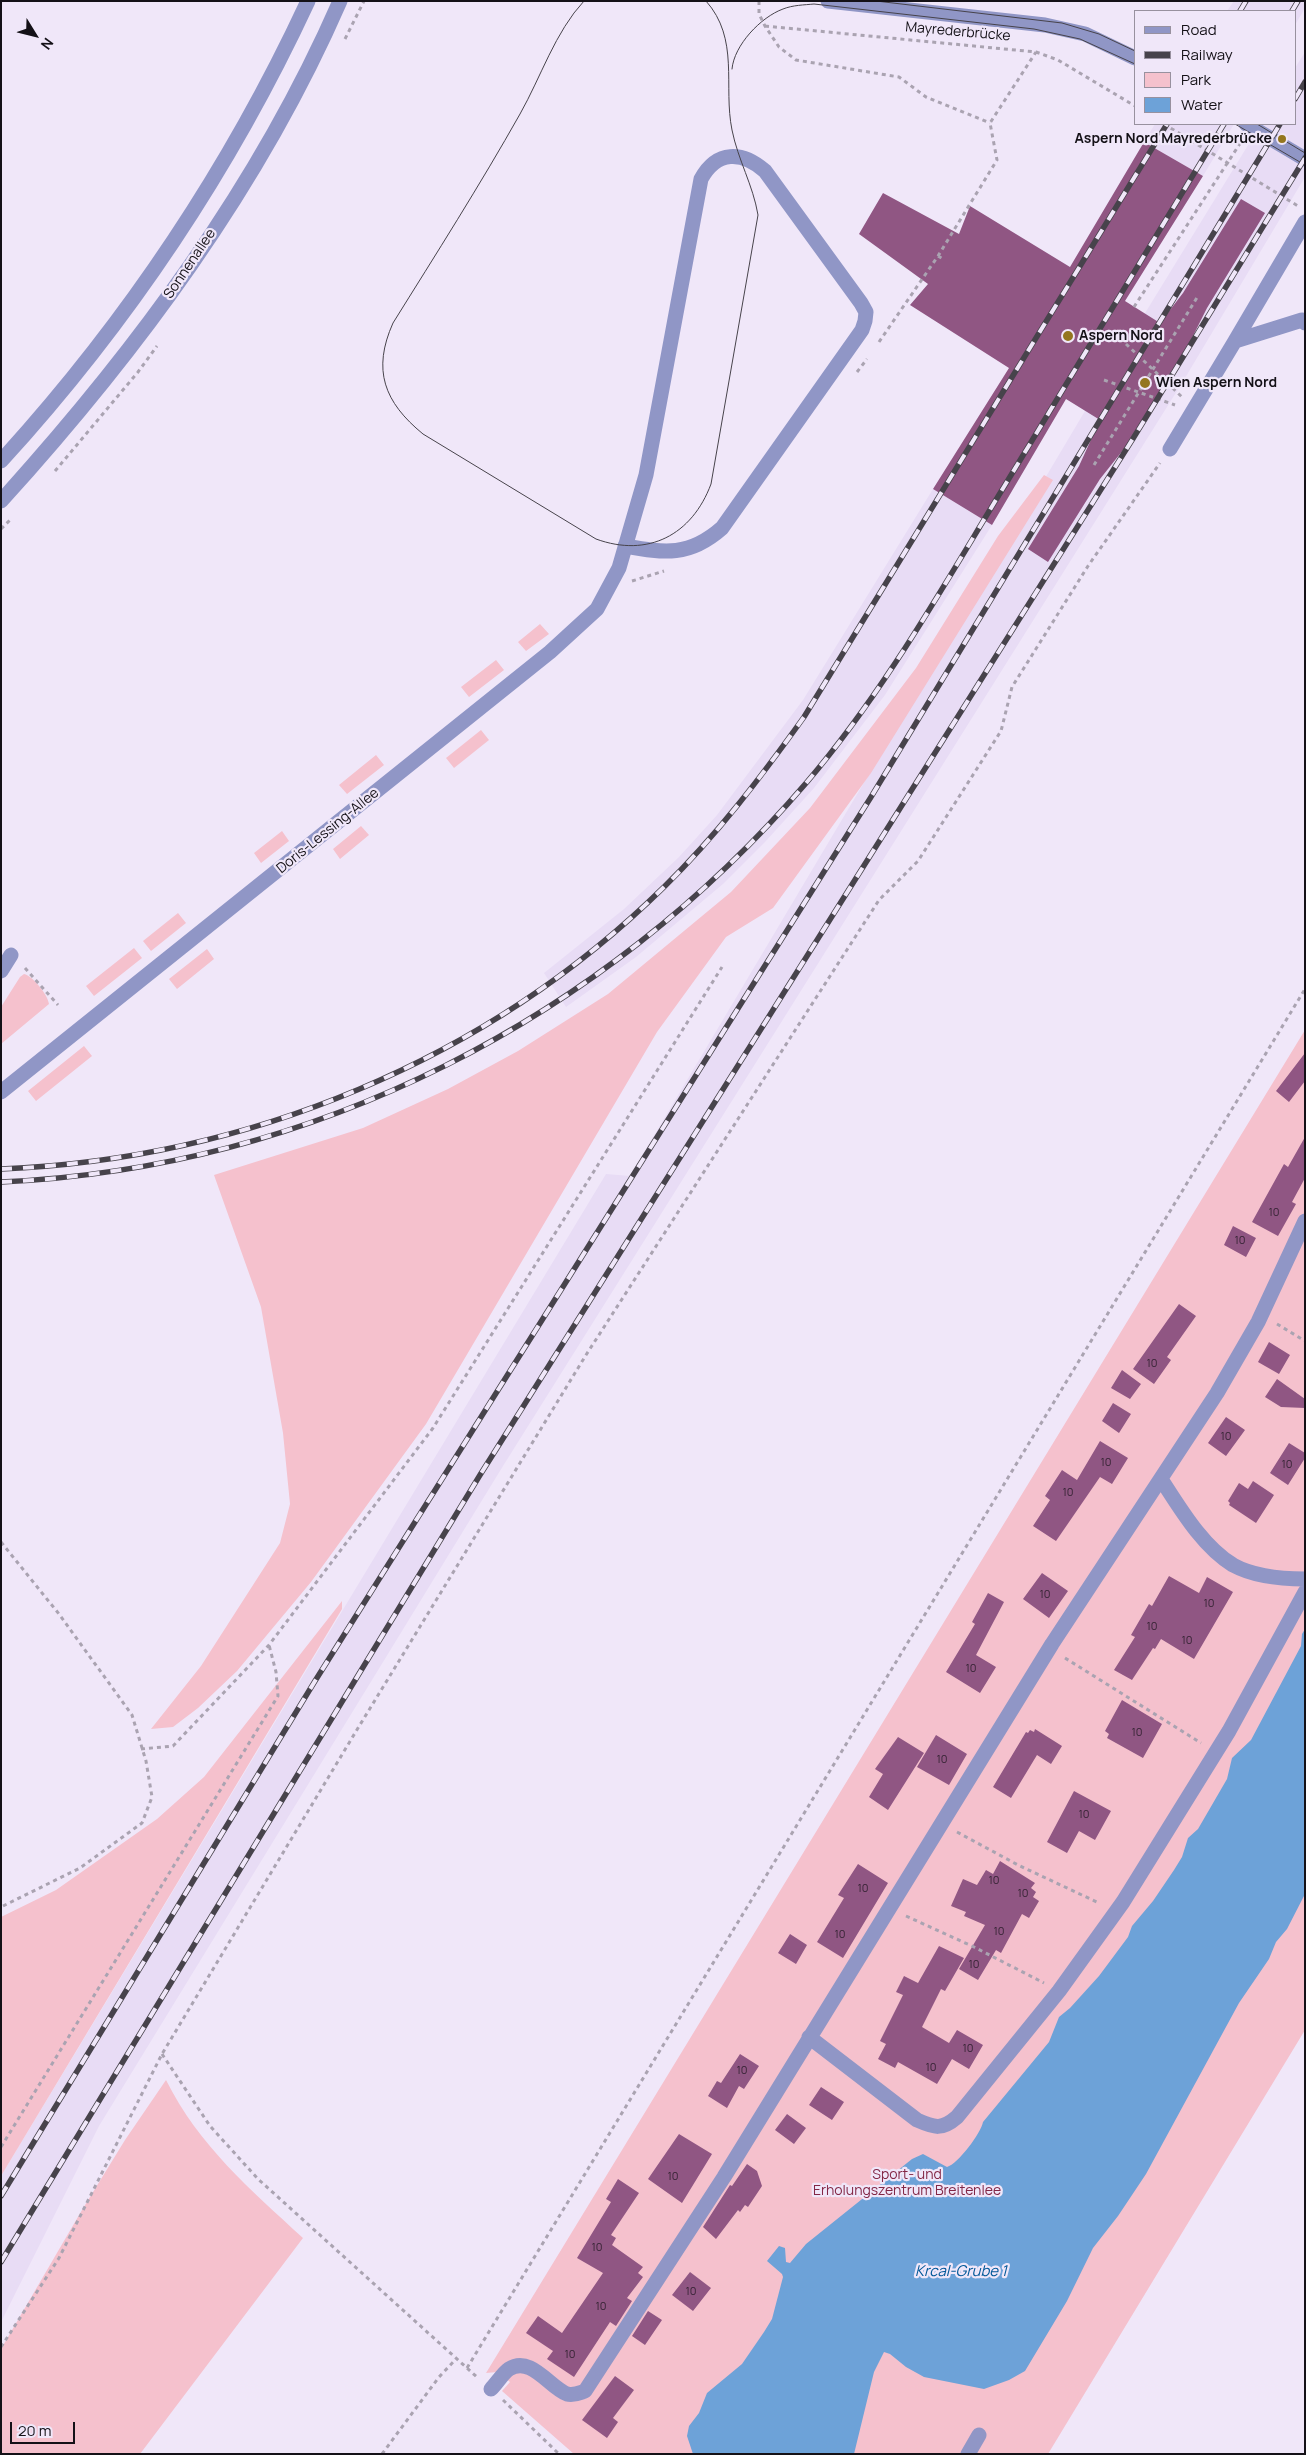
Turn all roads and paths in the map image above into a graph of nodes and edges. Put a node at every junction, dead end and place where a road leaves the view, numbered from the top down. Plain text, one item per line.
1 (308, 1) edge
2 (340, 1) edge
3 (758, 1) edge
4 (828, 1) edge
5 (765, 26) junction
6 (1036, 52) junction
7 (1134, 58) edge
8 (1134, 105) edge
9 (990, 123) junction
10 (1166, 125) edge
11 (1248, 125) edge
12 (1305, 159) edge
13 (1228, 164) junction
14 (1305, 210) edge
15 (1305, 222) edge
16 (943, 259) dead end
17 (1198, 296) dead end
18 (1134, 307) dead end
19 (1305, 323) edge
20 (1235, 341) junction
21 (1126, 344) dead end
22 (1153, 370) junction
23 (1104, 380) dead end
24 (1139, 392) junction
25 (1188, 402) dead end
26 (1184, 408) dead end
27 (1170, 449) joint
28 (1, 461) edge
29 (1094, 465) dead end
30 (1, 501) edge
31 (624, 546) junction
32 (16, 960) joint
33 (722, 967) dead end
34 (1, 972) edge
35 (1305, 990) edge
36 (58, 1004) dead end
37 (1, 1092) edge
38 (1305, 1221) edge
39 (1261, 1314) junction
40 (1305, 1341) edge
41 (1161, 1479) junction
42 (1, 1542) edge
43 (1305, 1579) edge
44 (1305, 1592) edge
45 (269, 1645) junction
46 (1049, 1648) junction
47 (141, 1749) junction
48 (1216, 1753) junction
49 (942, 1823) junction
50 (1, 1907) edge
51 (889, 1908) junction
52 (1117, 1911) junction
53 (1059, 1991) junction
54 (809, 2037) junction
55 (162, 2054) junction
56 (1, 2147) edge
57 (1, 2347) edge
58 (457, 2358) junction
59 (467, 2368) junction
60 (491, 2389) junction
61 (979, 2435) dead end
62 (382, 2454) edge
63 (558, 2454) edge
64 (968, 2454) edge

1 - 28 street
2 - 30 street, Sonnenallee
3 - 5 path
4 - 7 street
5 - 6 path, Mayrederbrücke
5 - 9 path
6 - 8 path, Mayrederbrücke
6 - 9 path
9 - 16 path
10 - 13 path
11 - 12 street
13 - 14 path
13 - 18 path
15 - 20 street
17 - 22 path
19 - 20 street
20 - 27 street
21 - 22 path
22 - 24 path
22 - 25 path
23 - 24 path
24 - 26 path
24 - 29 path
27 - 55 path
31 - 31 street, Doris-Lessing-Allee
31 - 37 street, Doris-Lessing-Allee
32 - 34 street
32 - 36 path
33 - 45 path
35 - 59 path
38 - 39 street
39 - 40 path
39 - 41 street
41 - 43 street
41 - 46 street
42 - 47 path
44 - 48 street
45 - 47 path
45 - 56 path
46 - 48 path
46 - 49 street
47 - 50 path
48 - 52 street
49 - 51 street
49 - 52 path
51 - 53 path
51 - 54 street
52 - 53 street
53 - 54 street
54 - 60 street
55 - 57 path
55 - 58 path
58 - 59 path
58 - 62 path
59 - 60 path
60 - 63 path
61 - 64 street

